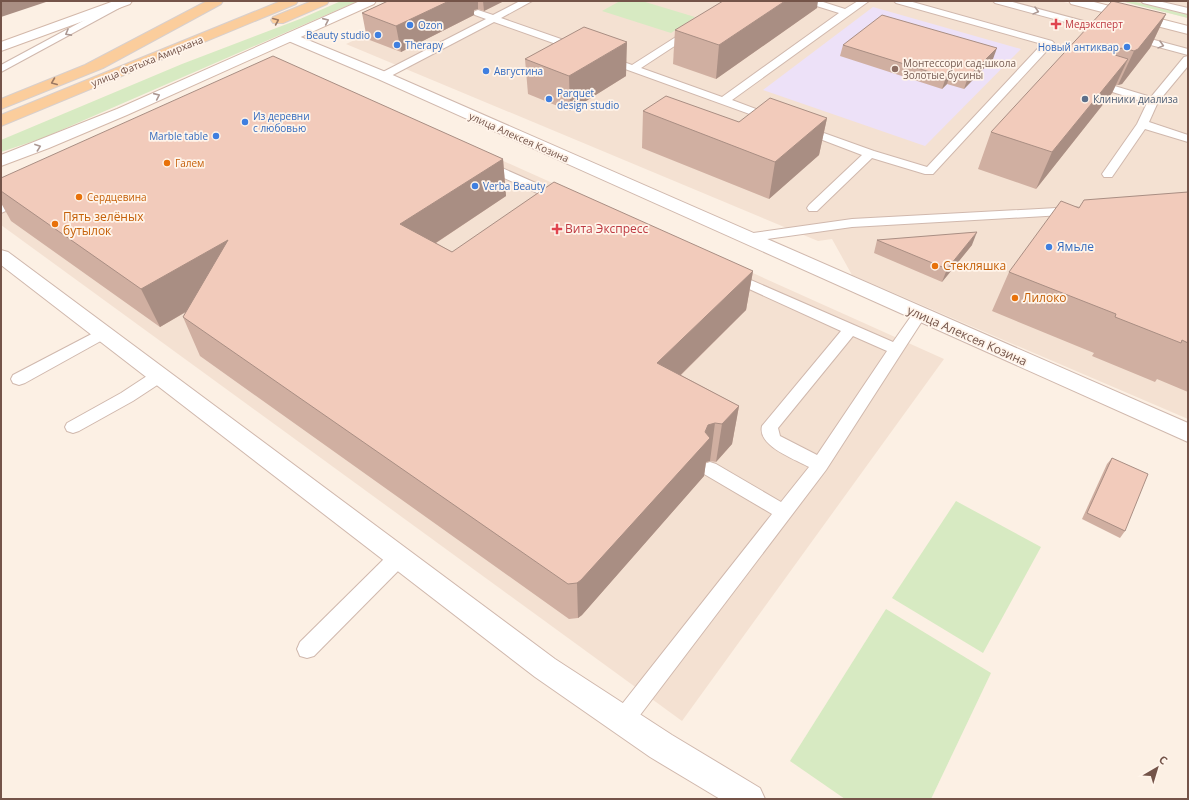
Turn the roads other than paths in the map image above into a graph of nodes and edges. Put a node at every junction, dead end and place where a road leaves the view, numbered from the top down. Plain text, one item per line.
1 (127, 1) edge
2 (217, 1) edge
3 (292, 1) edge
4 (323, 1) edge
5 (370, 1) edge
6 (527, 1) edge
7 (810, 1) edge
8 (864, 1) edge
9 (899, 1) edge
10 (998, 1) edge
11 (1075, 1) edge
12 (1105, 1) edge
13 (1146, 1) edge
14 (925, 4) edge
15 (1188, 11) edge
16 (846, 12) junction
17 (478, 14) dead end
18 (492, 19) junction
19 (206, 21) dead end
20 (1188, 22) edge
21 (699, 27) edge
22 (1188, 30) edge
23 (291, 37) junction
24 (1, 47) edge
25 (585, 51) edge
26 (1188, 52) edge
27 (599, 56) edge
28 (1188, 59) edge
29 (1, 68) edge
30 (90, 68) junction
31 (634, 68) junction
32 (383, 76) junction
33 (1104, 86) edge
34 (724, 101) junction
35 (1153, 101) junction
36 (1, 104) edge
37 (42, 104) junction
38 (756, 112) junction
39 (1, 121) edge
40 (744, 122) edge
41 (1143, 124) junction
42 (1188, 139) edge
43 (870, 154) junction
44 (474, 160) edge
45 (1, 161) edge
46 (1108, 174) dead end
47 (34, 194) edge
48 (572, 204) edge
49 (813, 208) dead end
50 (1, 209) edge
51 (1088, 210) edge
52 (746, 238) junction
53 (1, 256) edge
54 (715, 268) edge
55 (919, 315) junction
56 (851, 329) junction
57 (103, 333) junction
58 (896, 349) junction
59 (160, 376) junction
60 (19, 379) dead end
61 (73, 427) dead end
62 (1188, 433) edge
63 (820, 465) junction
64 (710, 469) dead end
65 (784, 512) junction
66 (399, 557) junction
67 (307, 649) dead end
68 (623, 720) junction
69 (749, 799) edge

1 - 24 street
1 -> 29 lane
2 - 30 main road
3 - 37 main road, улица Фатыха Амирхана
37 -> 4 main road
23 -> 5 street
6 - 18 lane
7 - 16 lane
8 - 16 lane
9 - 14 lane
10 -> 26 lane
11 - 22 street
12 - 20 street
13 - 15 lane
14 - 43 lane
16 - 34 lane
17 - 18 lane
18 - 25 lane
18 - 32 lane
19 - 30 main road, улица Фатыха Амирхана
21 - 31 lane
23 - 32 street, улица Алексея Козина
45 -> 23 street
27 - 31 lane
28 - 35 lane
30 -> 36 main road, улица Фатыха Амирхана
31 - 34 lane
32 - 52 street, улица Алексея Козина
33 - 35 lane
34 - 38 lane
35 - 41 lane
37 - 39 main road, улица Фатыха Амирхана
38 - 40 lane
38 - 43 lane
41 - 42 lane
41 - 46 lane
43 - 49 lane
44 - 48 lane
47 - 50 lane
51 - 52 lane
52 - 55 street, улица Алексея Козина
53 - 57 street
54 - 56 lane
55 - 58 lane
55 - 62 street, улица Алексея Козина
56 - 58 lane
56 - 63 lane
57 - 59 street
57 - 60 lane
58 - 63 lane
59 - 61 lane
59 - 66 street
63 - 65 lane
64 - 65 lane
65 - 68 lane
66 - 67 lane
66 - 68 street
68 - 69 street

